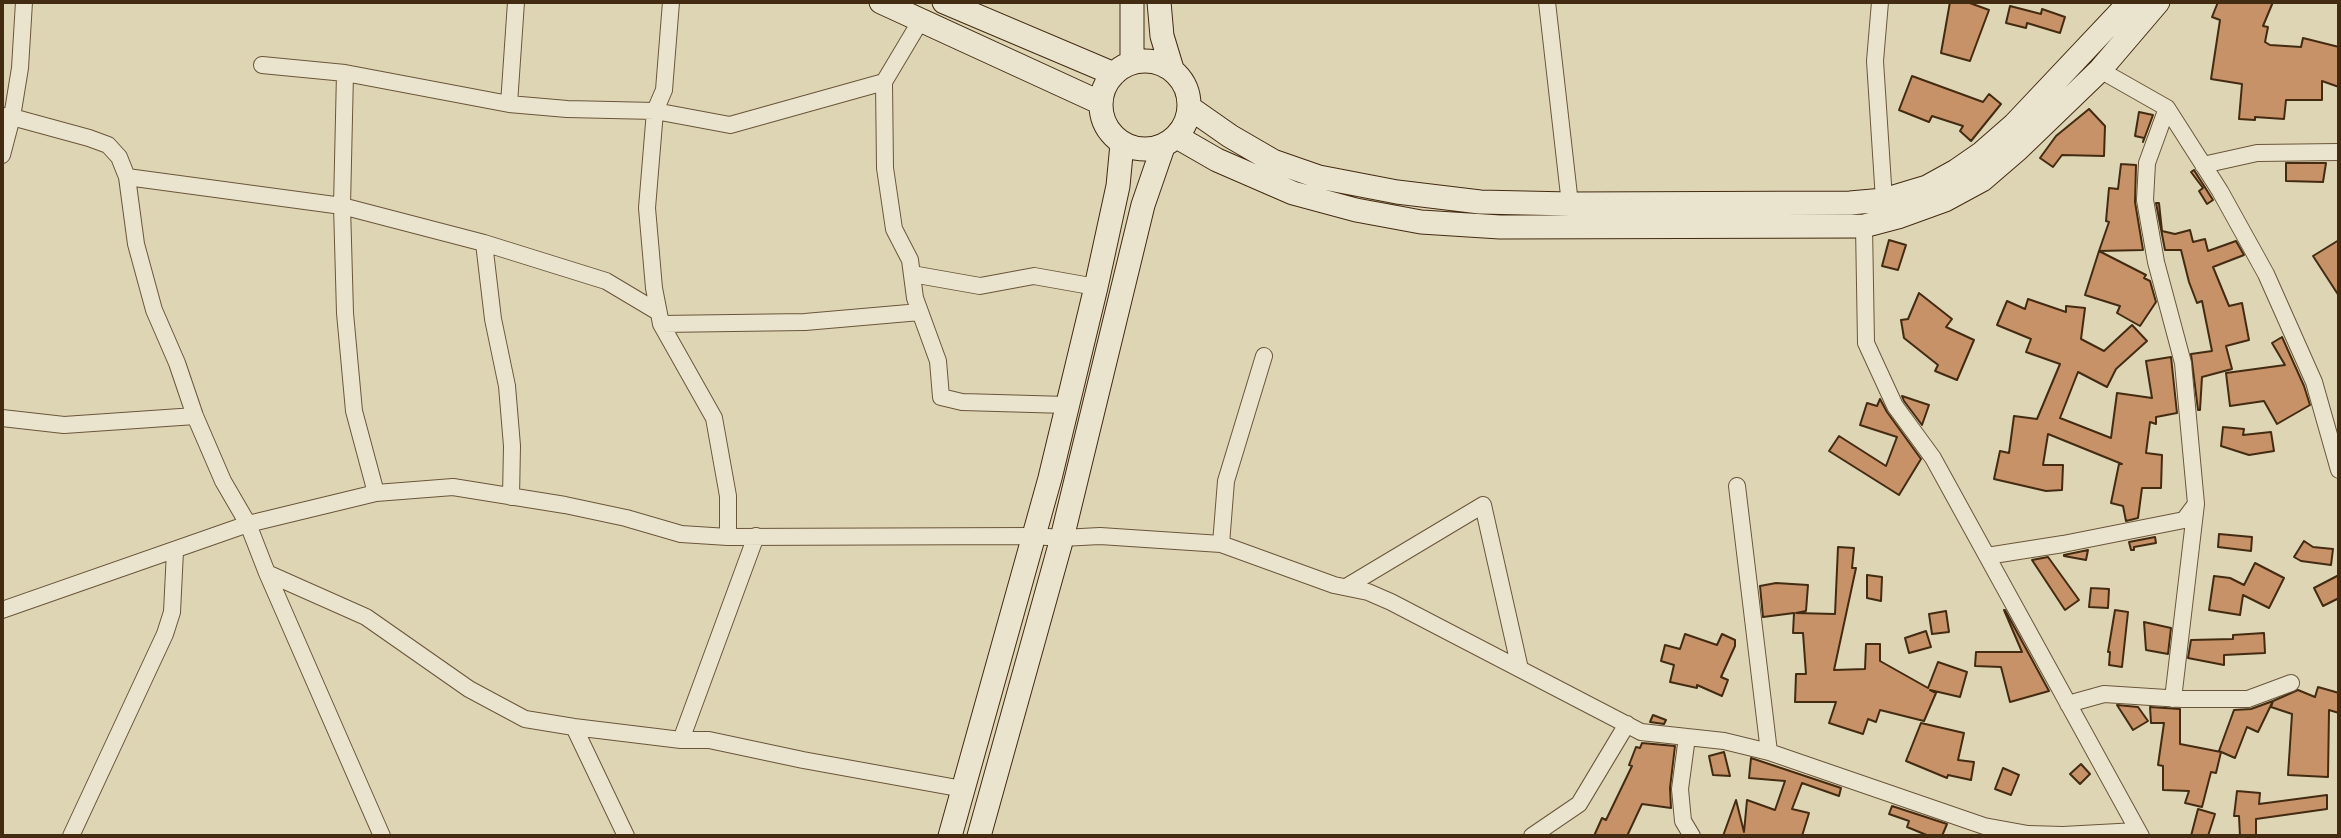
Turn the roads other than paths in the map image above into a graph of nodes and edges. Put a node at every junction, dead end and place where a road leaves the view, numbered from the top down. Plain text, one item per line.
1 (24, 2) edge
2 (516, 2) edge
3 (671, 2) edge
4 (881, 2) edge
5 (944, 2) edge
6 (1132, 2) edge
7 (1158, 2) edge
8 (1547, 2) edge
9 (1880, 2) edge
10 (2130, 2) edge
11 (2158, 2) edge
12 (921, 20) junction
13 (262, 65) dead end
14 (1123, 68) junction
15 (1172, 69) junction
16 (2100, 70) junction
17 (345, 73) junction
18 (884, 82) junction
19 (1101, 103) junction
20 (509, 104) junction
21 (1190, 108) junction
22 (2167, 108) junction
23 (655, 111) junction
24 (7, 116) edge
25 (1170, 142) junction
26 (1122, 144) junction
27 (2339, 152) edge
28 (2, 155) edge
29 (2203, 165) junction
30 (127, 177) junction
31 (1884, 200) junction
32 (1570, 204) junction
33 (342, 206) junction
34 (1864, 226) junction
35 (484, 243) junction
36 (912, 274) junction
37 (1096, 287) junction
38 (920, 312) junction
39 (659, 318) junction
40 (1264, 356) dead end
41 (1067, 405) junction
42 (195, 416) junction
43 (2, 418) edge
44 (2339, 470) edge
45 (1737, 486) dead end
46 (376, 493) junction
47 (510, 497) junction
48 (2196, 504) junction
49 (248, 524) junction
50 (756, 536) junction
51 (1033, 536) junction
52 (728, 537) junction
53 (1062, 538) junction
54 (1221, 544) junction
55 (175, 551) junction
56 (1987, 556) junction
57 (267, 573) junction
58 (1346, 587) junction
59 (2, 610) edge
60 (1520, 669) junction
61 (2291, 683) dead end
62 (2173, 699) junction
63 (2068, 704) junction
64 (1627, 724) junction
65 (574, 727) junction
66 (1687, 737) junction
67 (681, 740) junction
68 (1769, 752) junction
69 (963, 789) junction
70 (2138, 835) edge
71 (71, 836) edge
72 (382, 836) edge
73 (626, 836) edge
74 (950, 836) edge
75 (979, 836) edge
76 (1532, 836) edge
77 (1692, 836) edge

1 - 24 street
2 - 20 street
3 - 23 street
4 - 12 street
5 - 14 street
6 - 14 street
7 - 15 street
8 - 32 street
9 - 31 street
10 - 31 street
11 - 16 street
12 - 18 street
12 - 19 street
13 - 17 street
14 - 15 street
14 - 19 street
15 - 21 street
16 - 22 street
16 - 34 street
17 - 20 street
17 - 33 street
18 - 23 street
18 - 36 street
19 - 26 street
20 - 23 street
21 - 25 street
21 - 32 street
22 - 29 street
22 - 48 street
23 - 39 street
24 - 28 street
24 - 30 street
25 - 26 street
25 - 34 street
25 - 53 street
26 - 37 street
27 - 29 street
29 - 44 street
30 - 33 street
30 - 42 street
31 - 32 street
33 - 35 street
33 - 46 street
34 - 56 street
35 - 39 street
35 - 47 street
36 - 37 street
36 - 38 street
37 - 41 street
38 - 39 street
38 - 41 street
39 - 52 street
40 - 54 street
41 - 51 street
42 - 43 street
42 - 49 street
45 - 68 street
46 - 47 street
46 - 49 street
47 - 52 street
48 - 56 street
48 - 62 street
49 - 55 street
49 - 57 street
50 - 51 street
50 - 52 street
50 - 67 street
51 - 53 street
51 - 69 street
53 - 54 street
53 - 75 street
54 - 58 street
55 - 59 street
55 - 71 street
56 - 63 street
57 - 65 street
57 - 72 street
58 - 60 street
58 - 60 street
60 - 64 street
61 - 62 street
62 - 63 street
63 - 70 street
64 - 66 street
64 - 76 street
65 - 67 street
65 - 73 street
66 - 68 street
66 - 77 street
67 - 69 street
68 - 70 street
69 - 74 street

